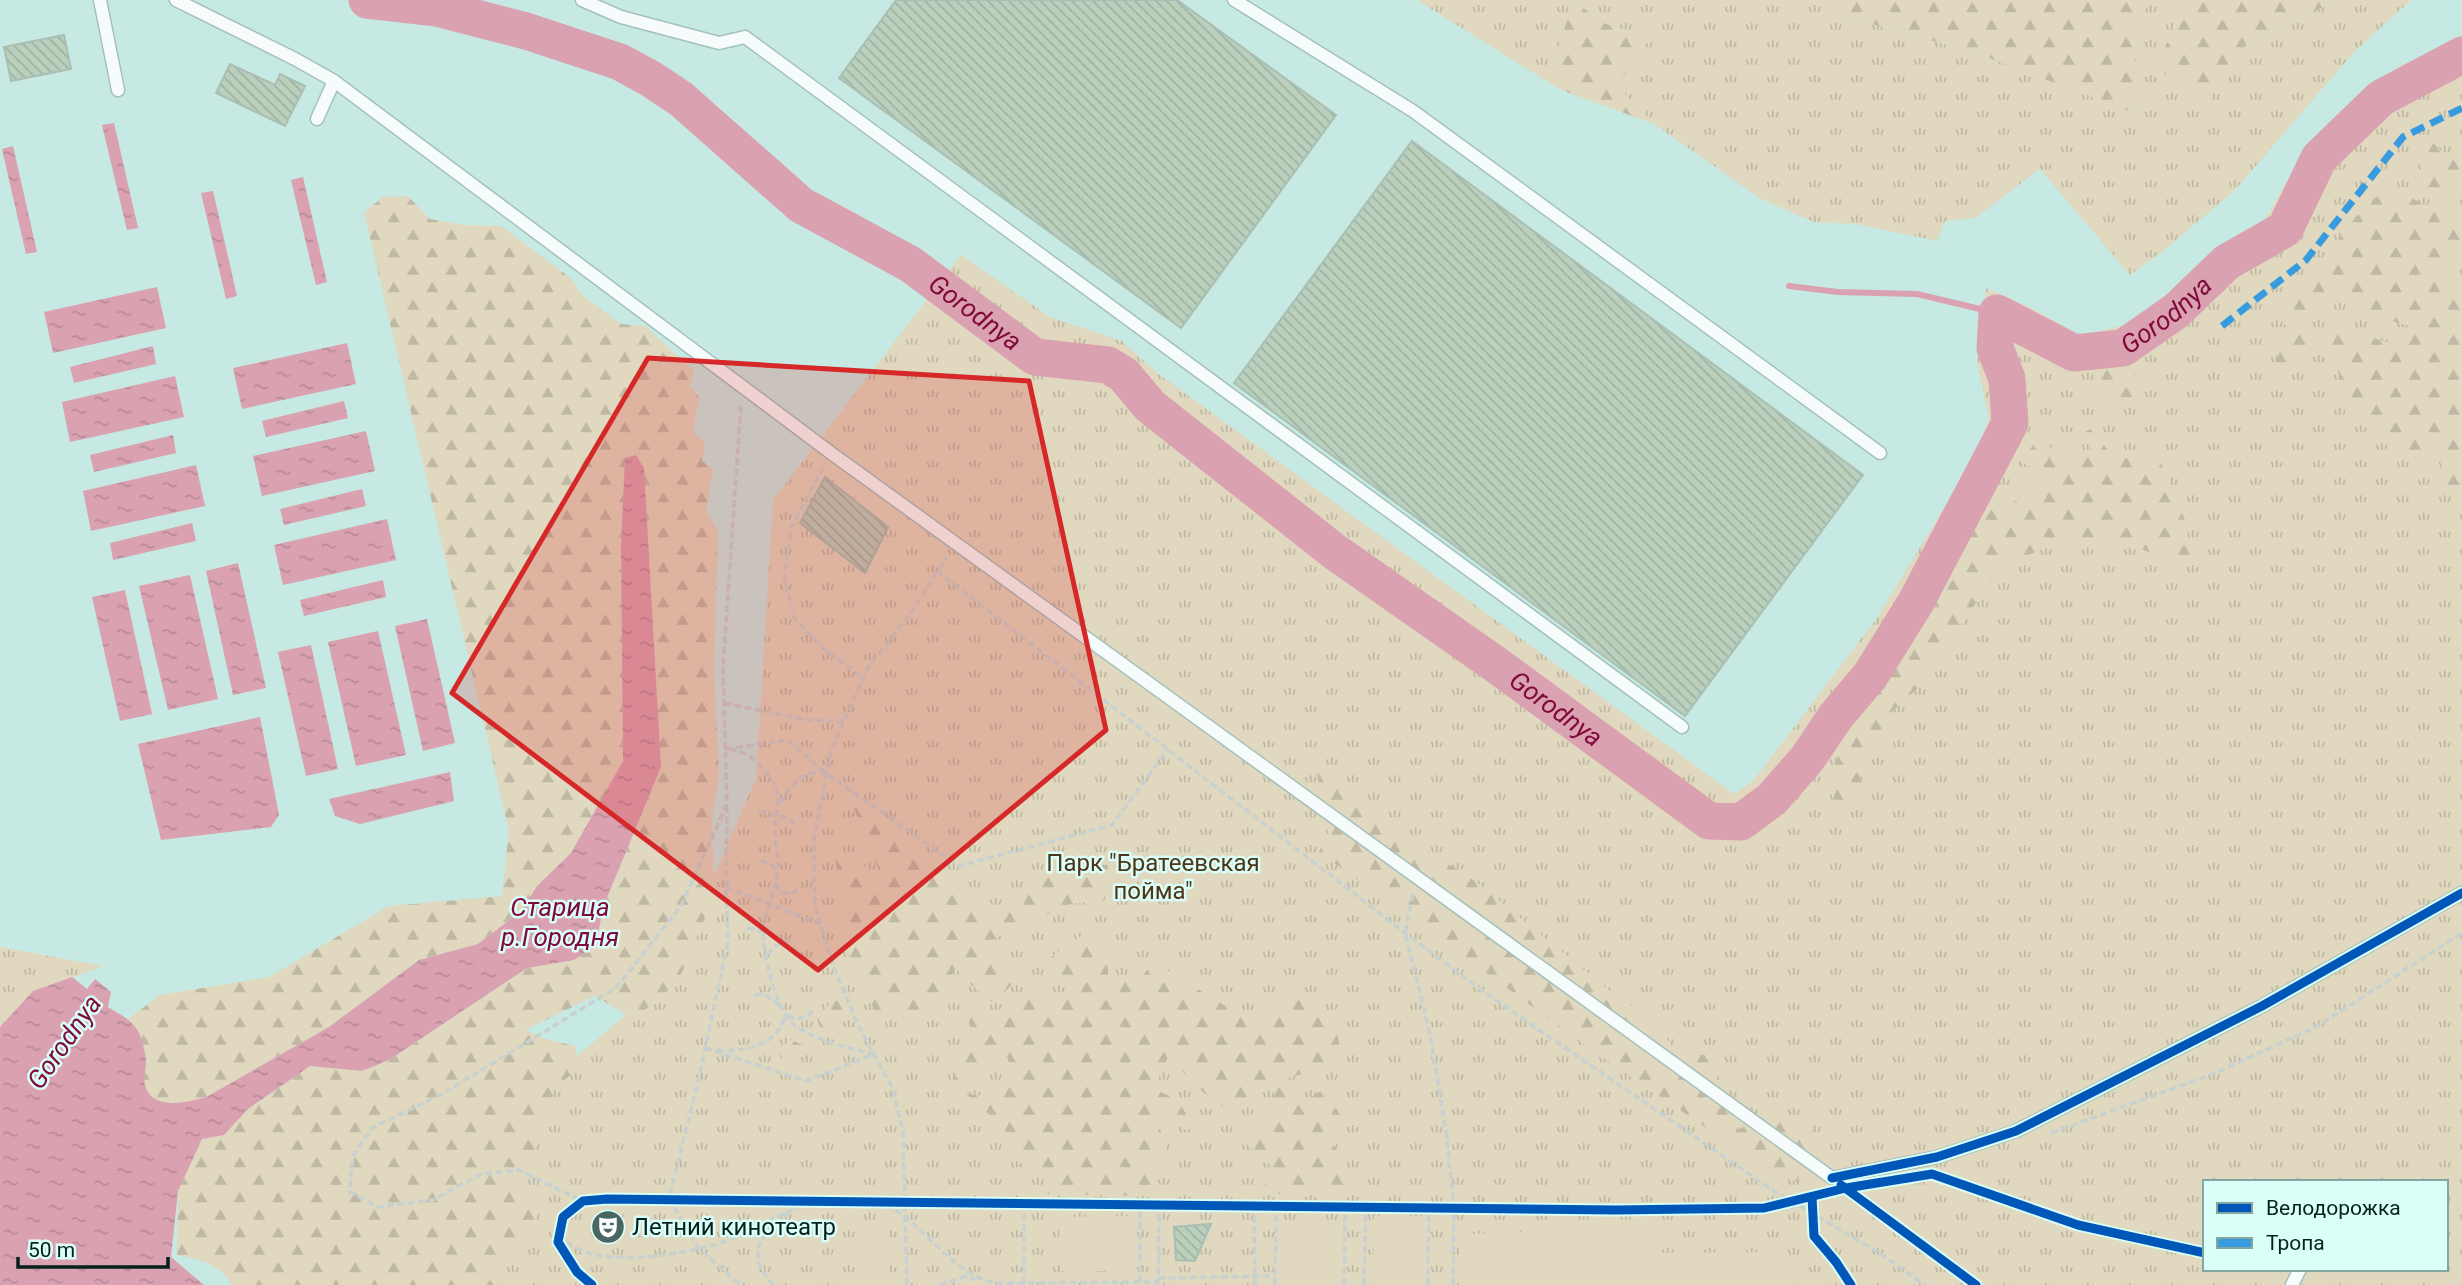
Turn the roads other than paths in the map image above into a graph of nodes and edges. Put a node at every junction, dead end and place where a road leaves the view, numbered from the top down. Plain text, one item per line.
1 (100, 0) edge
2 (176, 0) edge
3 (582, 0) edge
4 (1234, 0) edge
5 (334, 81) junction
6 (118, 90) dead end
7 (317, 119) dead end
8 (1880, 453) dead end
9 (1682, 727) dead end
10 (2462, 893) edge

1 - 6 lane
2 - 5 lane
3 - 9 lane
4 - 8 lane
5 - 7 lane
5 - 10 lane

